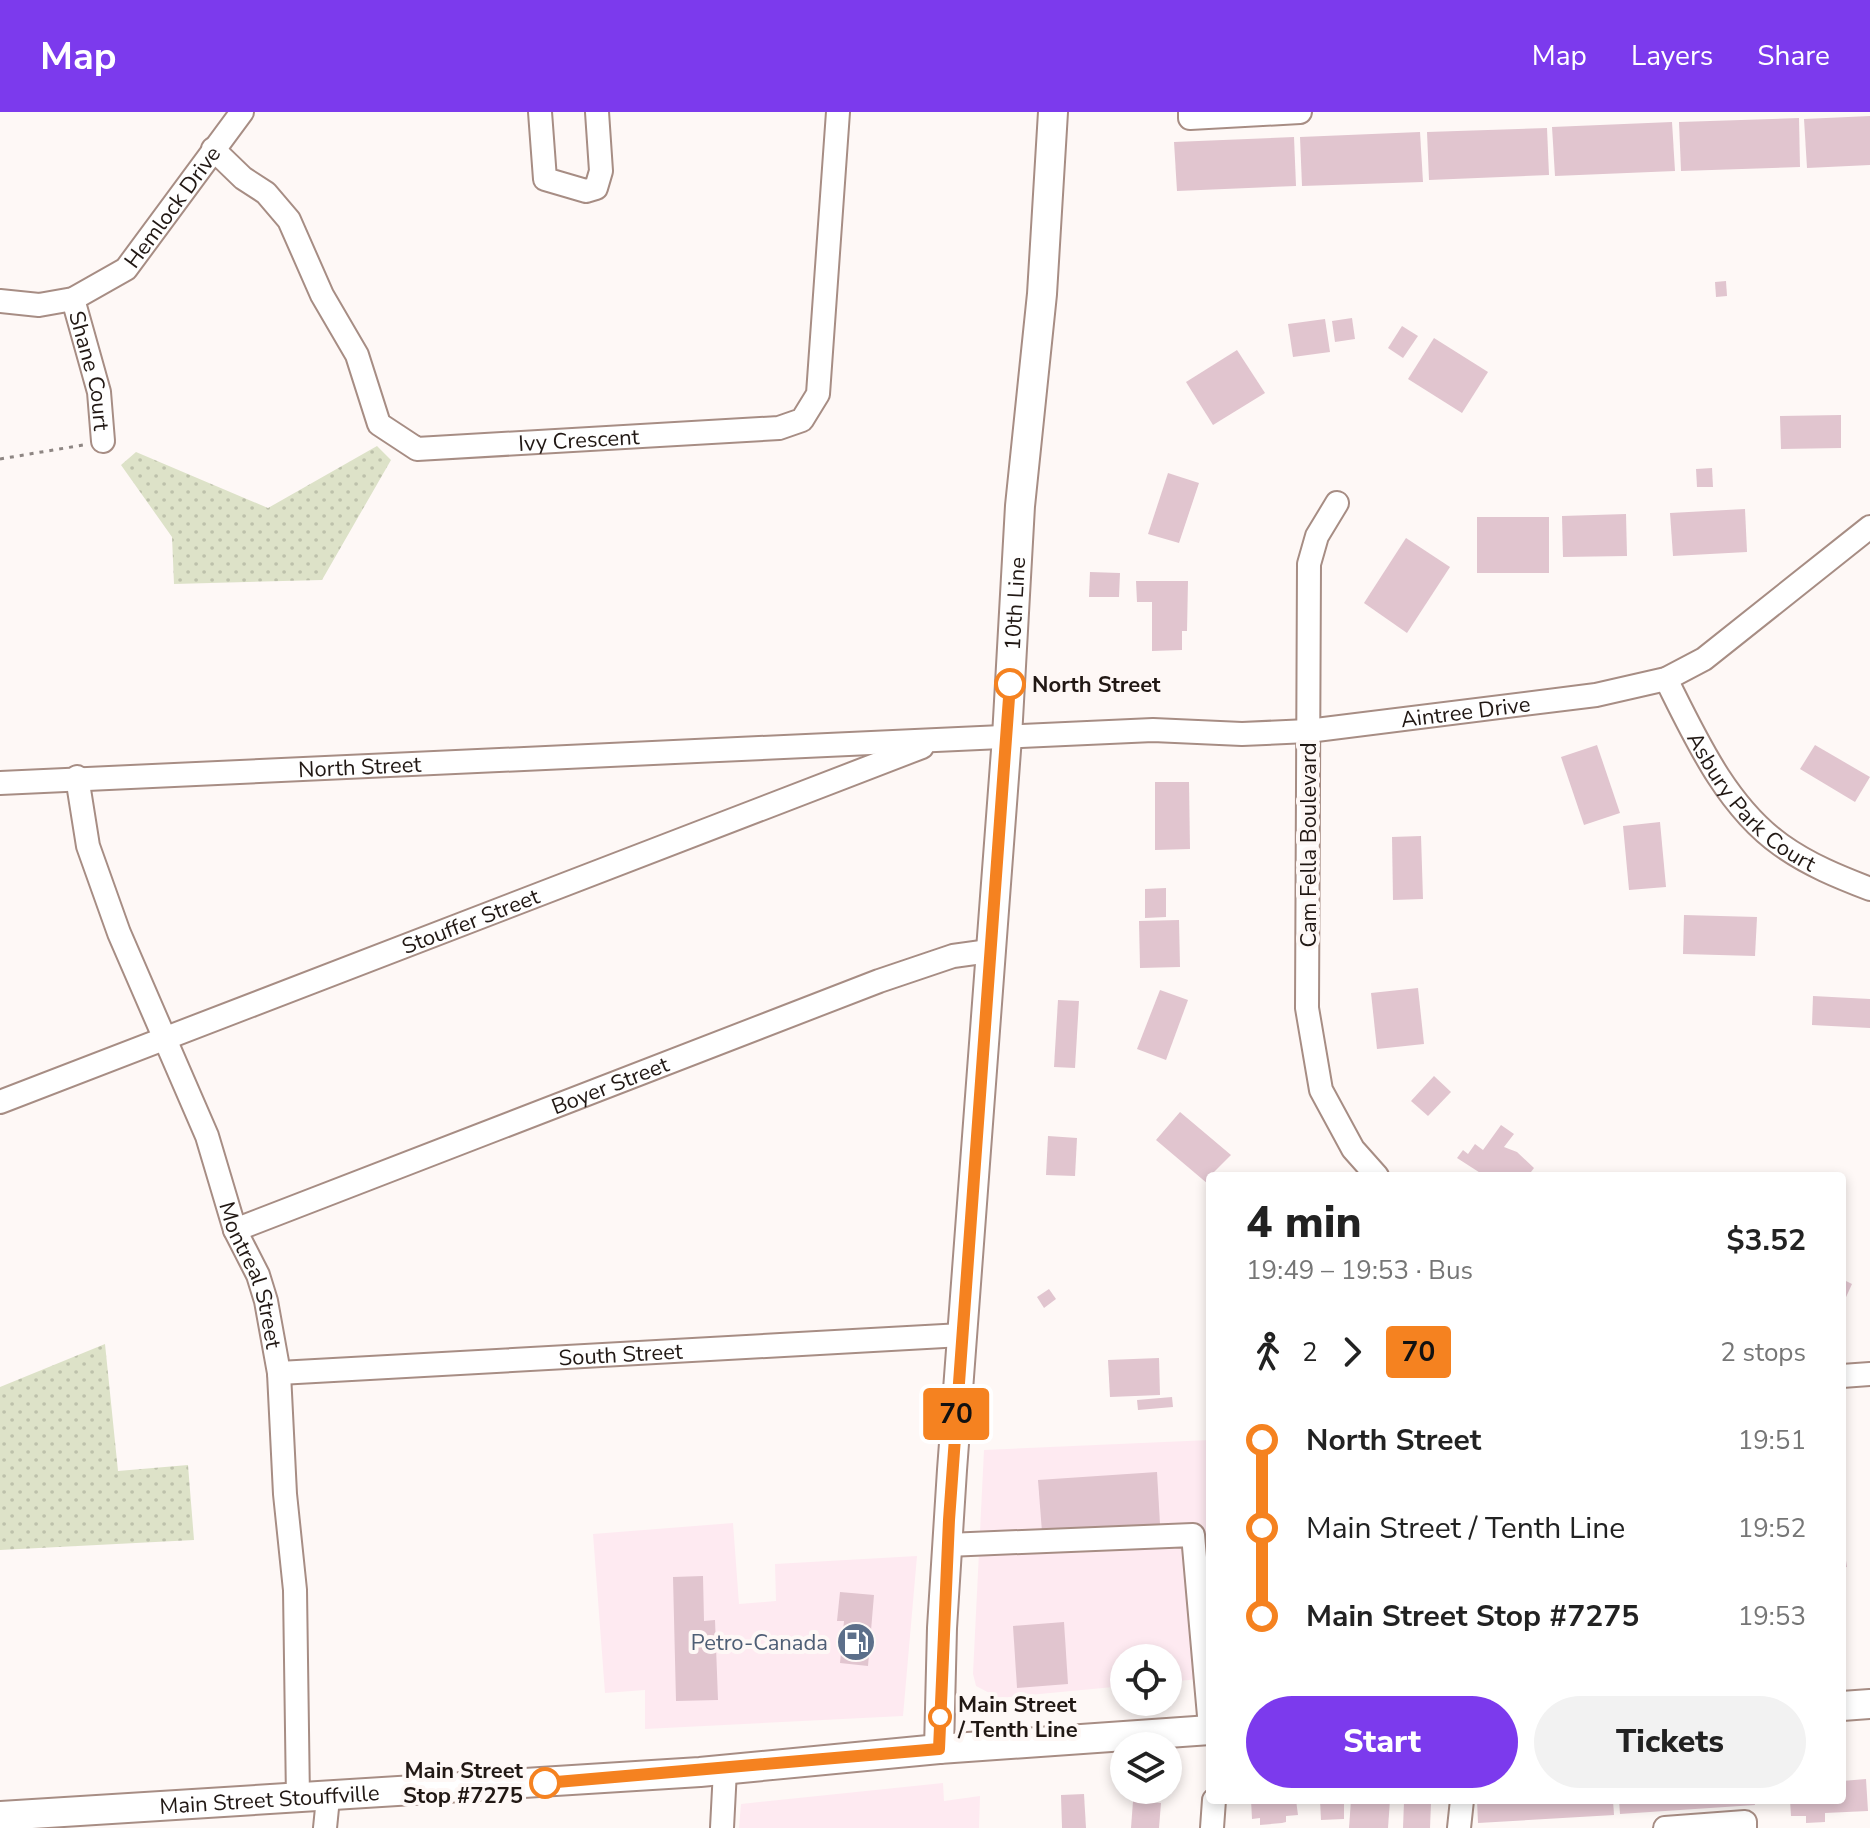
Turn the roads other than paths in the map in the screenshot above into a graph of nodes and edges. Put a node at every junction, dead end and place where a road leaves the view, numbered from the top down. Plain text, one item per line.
1 (242, 112) edge
2 (540, 112) edge
3 (597, 112) edge
4 (838, 112) edge
5 (1053, 112) edge
6 (1190, 112) edge
7 (1300, 112) edge
8 (213, 149) junction
9 (73, 299) junction
10 (0, 301) edge
11 (103, 441) road end
12 (1337, 503) dead end
13 (1870, 527) edge
14 (1666, 679) junction
15 (1308, 731) junction
16 (1007, 737) junction
17 (942, 740) junction
18 (77, 777) junction
19 (0, 783) edge
20 (1870, 889) edge
21 (989, 951) junction
22 (163, 1040) junction
23 (0, 1102) edge
24 (1373, 1172) edge
25 (235, 1230) junction
26 (962, 1335) junction
27 (279, 1373) junction
28 (1870, 1374) edge
29 (1846, 1376) edge
30 (947, 1545) junction
31 (1206, 1683) edge
32 (1870, 1704) edge
33 (1846, 1706) edge
34 (1206, 1729) edge
35 (939, 1749) junction
36 (725, 1770) junction
37 (328, 1798) junction
38 (298, 1799) junction
39 (1214, 1804) edge
40 (1462, 1804) edge
41 (0, 1816) edge
42 (325, 1828) edge
43 (722, 1828) edge
44 (1212, 1828) edge
45 (1459, 1828) edge
46 (1665, 1828) edge
47 (1745, 1828) edge

1 - 8 street, Hemlock Drive
2 - 3 street
4 - 8 street, Ivy Crescent
5 - 16 main road, 10th Line
6 - 7 street
8 - 9 street, Hemlock Drive
9 - 10 street, Hemlock Drive
9 - 11 street, Shane Court
12 - 15 street, Cam Fella Boulevard
13 - 14 street, Aintree Drive
14 - 15 street, Aintree Drive
14 - 20 street, Asbury Park Court
15 - 16 street, Aintree Drive
15 - 24 street, Cam Fella Boulevard
16 - 17 street, North Street
16 - 21 main road, 10th Line
17 - 18 street, North Street
17 - 22 street, Stouffer Street
18 - 19 street, North Street
18 - 22 street, Montreal Street
21 - 25 street, Boyer Street
21 - 26 main road, 10th Line
22 - 23 street, Stouffer Street
22 - 25 street, Montreal Street
25 - 27 street, Montreal Street
26 - 27 street, South Street
26 - 30 main road, 10th Line
27 - 38 street, Montreal Street
28 - 29 street
30 - 31 street
30 - 35 main road, 10th Line
32 - 33 main road
34 - 35 main road, Main Street Stouffville
35 - 36 main road, Main Street Stouffville
36 - 37 main road, Main Street Stouffville
36 - 43 street
37 - 38 main road, Main Street Stouffville
37 - 42 street
38 - 41 main road, Main Street Stouffville
39 - 44 street
40 - 45 street
46 - 47 street

